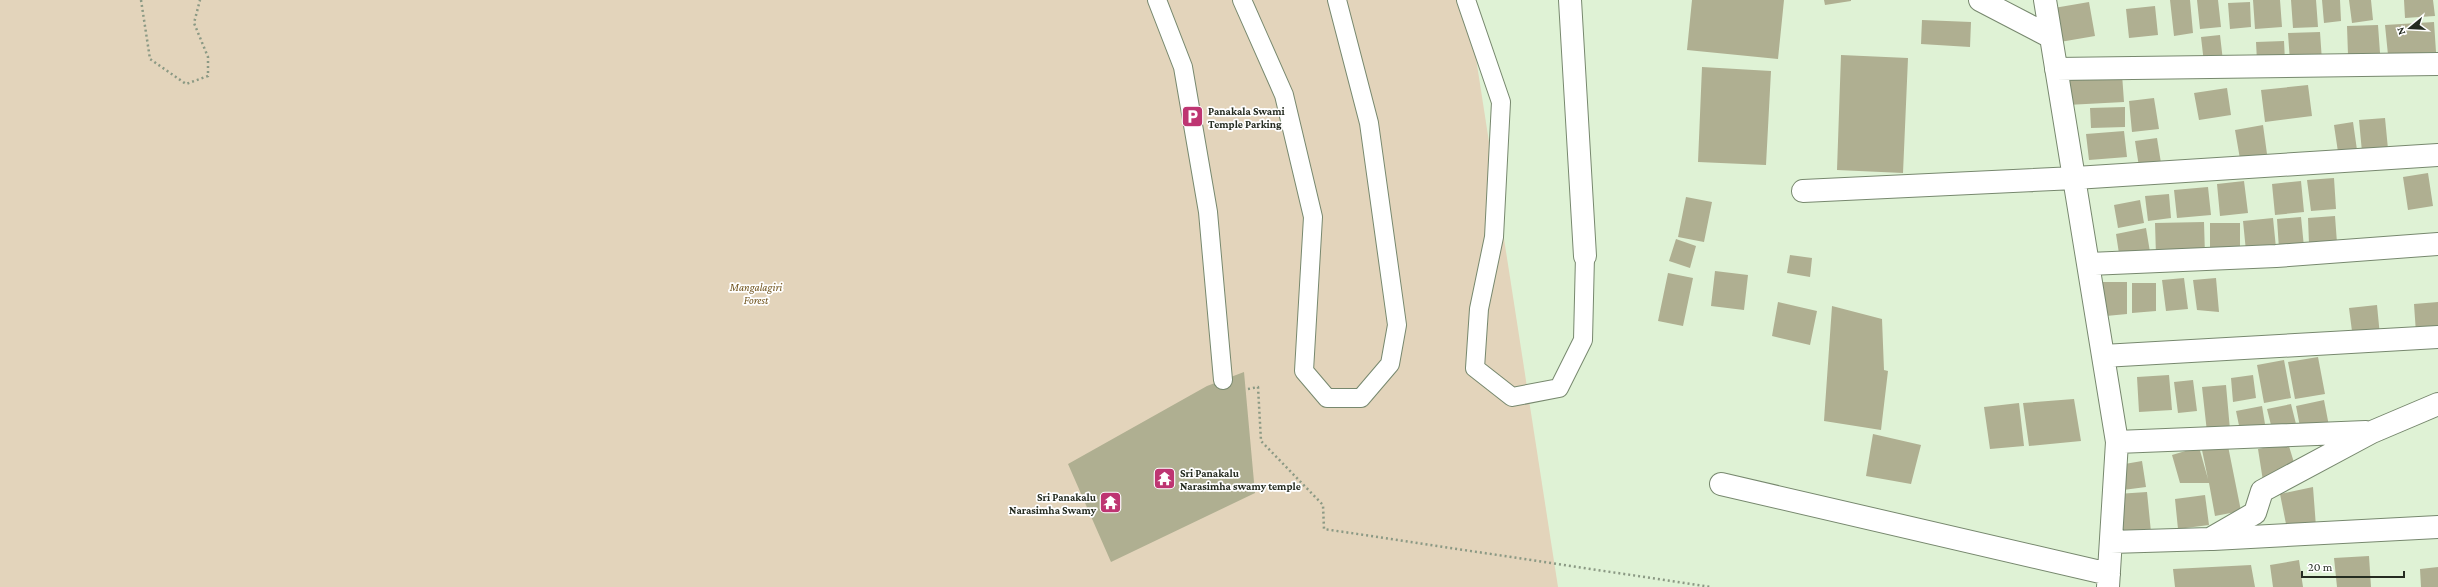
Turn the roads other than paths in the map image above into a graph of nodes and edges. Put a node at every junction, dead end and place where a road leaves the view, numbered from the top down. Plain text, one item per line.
1 (1157, 0) edge
2 (1242, 0) edge
3 (1337, 0) edge
4 (1466, 0) edge
5 (1570, 0) edge
6 (1980, 0) edge
7 (2045, 0) edge
8 (2051, 37) junction
9 (2438, 64) edge
10 (2056, 69) junction
11 (2438, 155) edge
12 (2075, 178) junction
13 (1803, 191) dead end
14 (2438, 244) edge
15 (1585, 256) joint
16 (2089, 264) junction
17 (2438, 337) edge
18 (2103, 356) junction
19 (1223, 380) dead end
20 (2438, 404) edge
21 (2372, 432) junction
22 (2117, 442) junction
23 (1721, 484) dead end
24 (2438, 526) edge
25 (2210, 539) junction
26 (2111, 542) junction
27 (2109, 581) edge

1 - 19 lane
2 - 3 lane
4 - 15 lane
5 - 15 street
6 - 8 street
7 - 8 street
8 - 10 street
9 - 10 street
10 - 12 street
11 - 12 street
12 - 13 street
12 - 16 street
14 - 16 street
16 - 18 street
17 - 18 street
18 - 22 street
20 - 21 street
21 - 22 street
21 - 25 street
22 - 26 street
23 - 27 street
24 - 25 street
25 - 26 street
26 - 27 street

